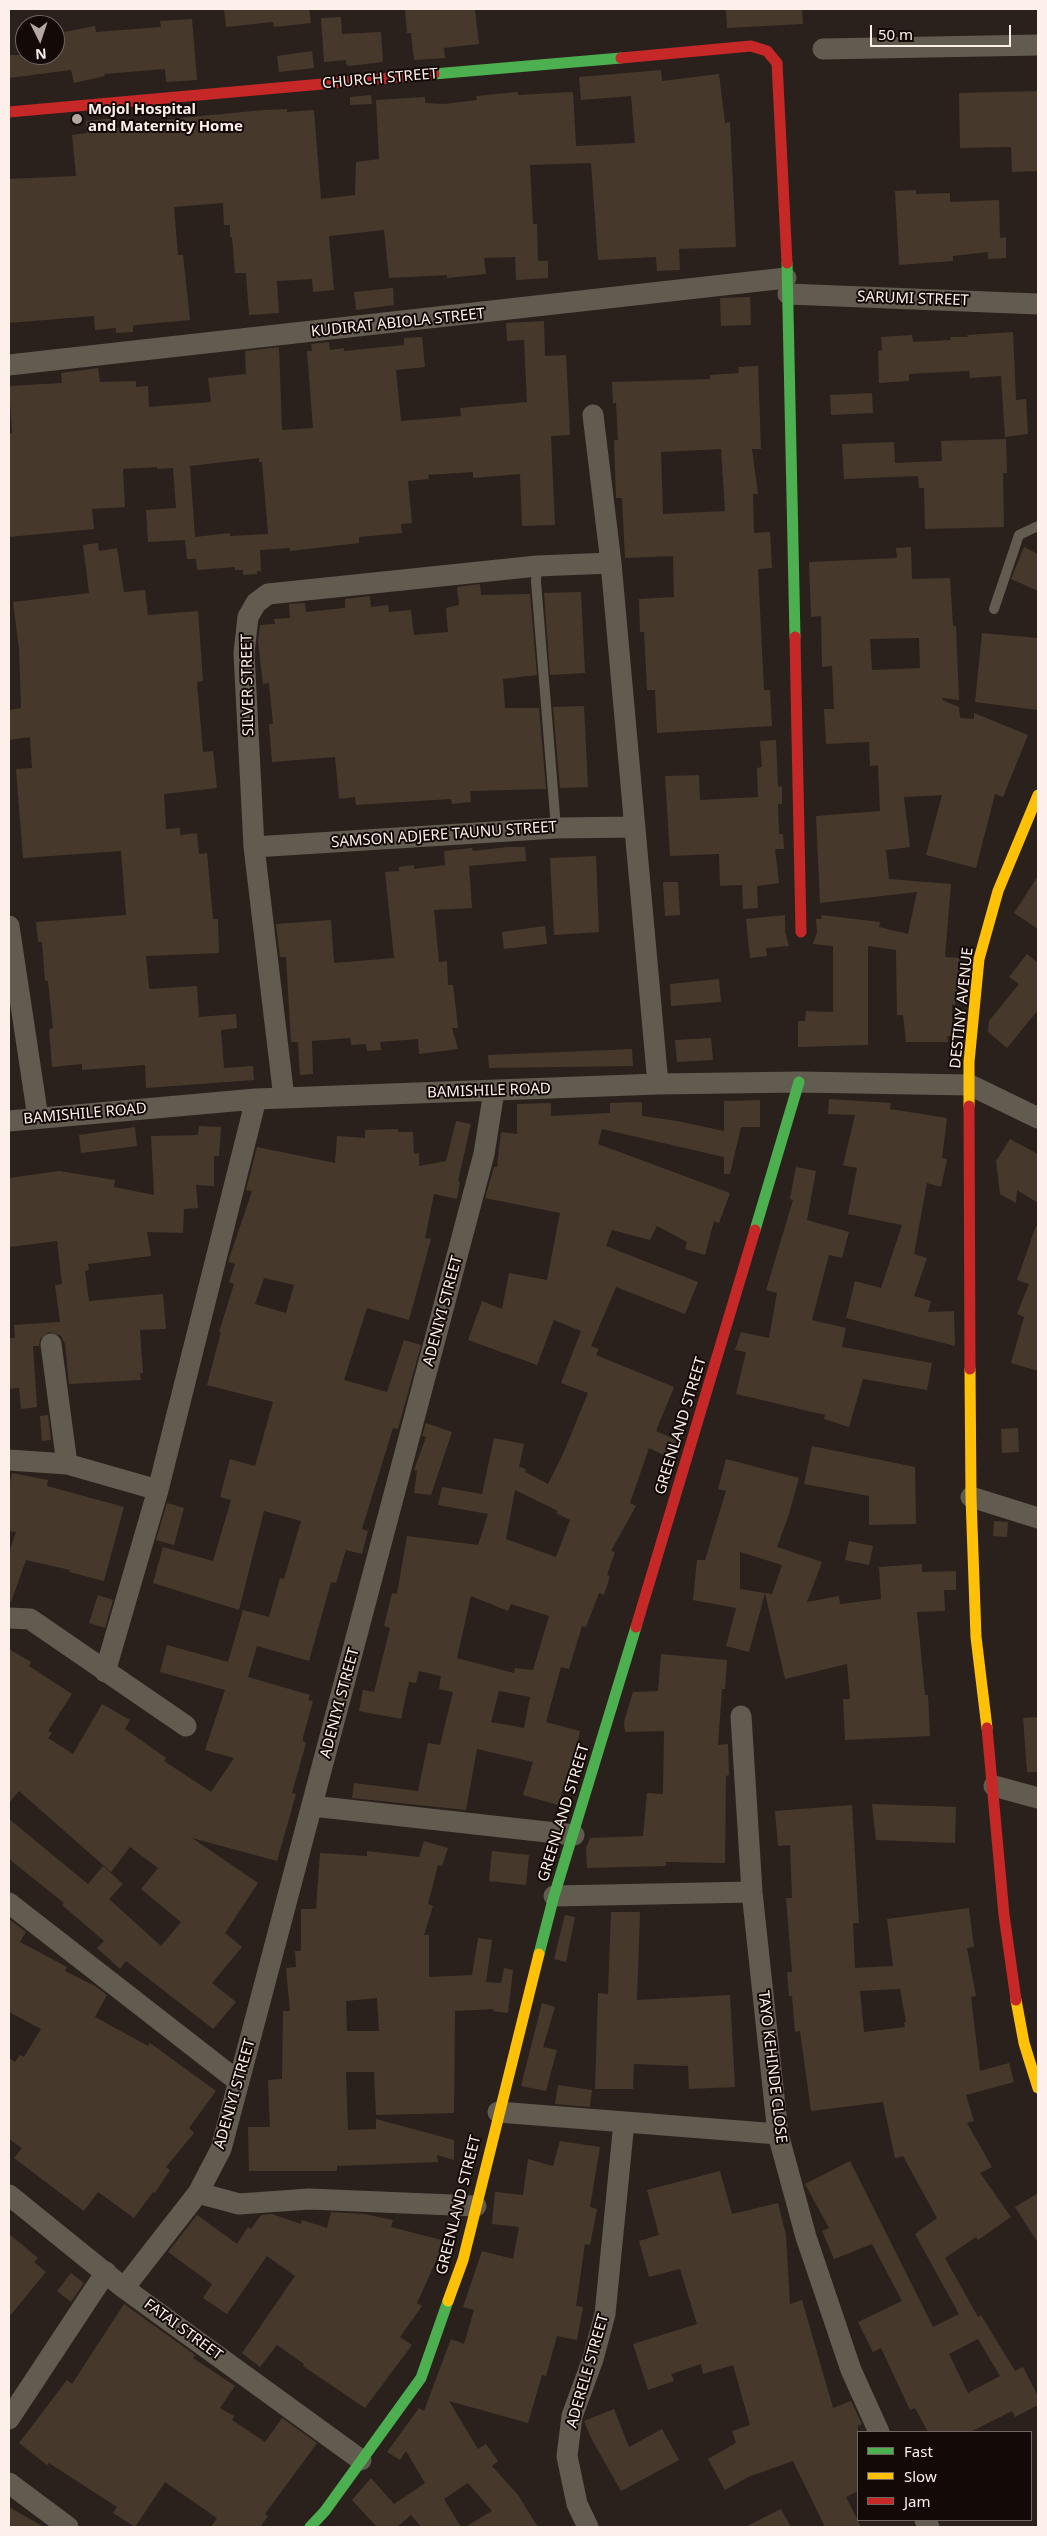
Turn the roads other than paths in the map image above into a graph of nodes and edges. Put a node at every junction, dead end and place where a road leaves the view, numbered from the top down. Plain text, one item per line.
1 (1038, 46) edge
2 (823, 49) dead end
3 (9, 112) edge
4 (787, 286) junction
5 (1038, 304) edge
6 (9, 366) edge
7 (593, 415) dead end
8 (1038, 526) edge
9 (612, 563) junction
10 (537, 566) junction
11 (994, 608) dead end
12 (1037, 804) edge
13 (635, 827) junction
14 (556, 828) junction
15 (254, 847) junction
16 (9, 926) edge
17 (801, 932) dead end
18 (799, 1082) junction
19 (658, 1084) junction
20 (970, 1086) junction
21 (494, 1091) junction
22 (284, 1098) junction
23 (256, 1099) junction
24 (38, 1118) junction
25 (1038, 1118) edge
26 (9, 1121) edge
27 (51, 1344) dead end
28 (9, 1460) edge
29 (68, 1464) junction
30 (158, 1490) junction
31 (971, 1497) junction
32 (1038, 1518) edge
33 (9, 1618) edge
34 (105, 1672) junction
35 (741, 1716) dead end
36 (186, 1726) dead end
37 (994, 1786) junction
38 (1038, 1798) edge
39 (312, 1806) junction
40 (574, 1835) junction
41 (752, 1892) junction
42 (554, 1896) junction
43 (9, 1903) edge
44 (239, 2082) junction
45 (1038, 2088) edge
46 (498, 2112) junction
47 (624, 2122) junction
48 (778, 2134) junction
49 (198, 2193) junction
50 (9, 2195) edge
51 (476, 2206) junction
52 (106, 2272) junction
53 (124, 2288) junction
54 (9, 2419) edge
55 (879, 2431) edge
56 (361, 2460) junction
57 (9, 2483) edge
58 (67, 2527) edge
59 (310, 2527) edge
60 (588, 2527) edge

1 - 2 street
3 - 4 street, CHURCH STREET
4 - 5 street, SARUMI STREET
4 - 6 street, KUDIRAT ABIOLA STREET
4 - 17 street
7 - 9 street
8 - 11 lane
9 - 10 street, SILVER STREET
9 - 13 street
10 - 14 lane
10 - 15 street, SILVER STREET
12 - 20 street, DESTINY AVENUE
13 - 14 street, SAMSON ADJERE TAUNU STREET
13 - 19 street
14 - 15 street, SAMSON ADJERE TAUNU STREET
15 - 22 street, SILVER STREET
16 - 24 street
18 - 19 street, BAMISHILE ROAD
18 - 20 street, BAMISHILE ROAD
18 - 40 street, GREENLAND STREET
19 - 21 street, BAMISHILE ROAD
20 - 25 street
20 - 31 street, DESTINY AVENUE
21 - 22 street, BAMISHILE ROAD
21 - 39 street, ADENIYI STREET
22 - 23 street, BAMISHILE ROAD
23 - 24 street, BAMISHILE ROAD
23 - 30 street
24 - 26 street, BAMISHILE ROAD
27 - 29 street
28 - 29 street
29 - 30 street
30 - 34 street
31 - 32 street
31 - 37 street, DESTINY AVENUE
33 - 34 street
34 - 36 street
35 - 41 street, TAYO KEHINDE CLOSE
37 - 38 street
37 - 45 street, DESTINY AVENUE
39 - 40 street
39 - 44 street, ADENIYI STREET
40 - 42 street, GREENLAND STREET
41 - 42 street
41 - 48 street, TAYO KEHINDE CLOSE
42 - 46 street, GREENLAND STREET
43 - 44 street
44 - 49 street, ADENIYI STREET
46 - 47 street
46 - 51 street, GREENLAND STREET
47 - 48 street
47 - 60 street, ADERELE STREET
48 - 55 street, TAYO KEHINDE CLOSE
49 - 51 street
49 - 53 street, ADENIYI STREET
50 - 52 street, FATAI STREET
51 - 56 street, GREENLAND STREET
52 - 53 street, FATAI STREET
52 - 54 street
53 - 56 street, FATAI STREET
56 - 59 street, GREENLAND STREET
57 - 58 street

